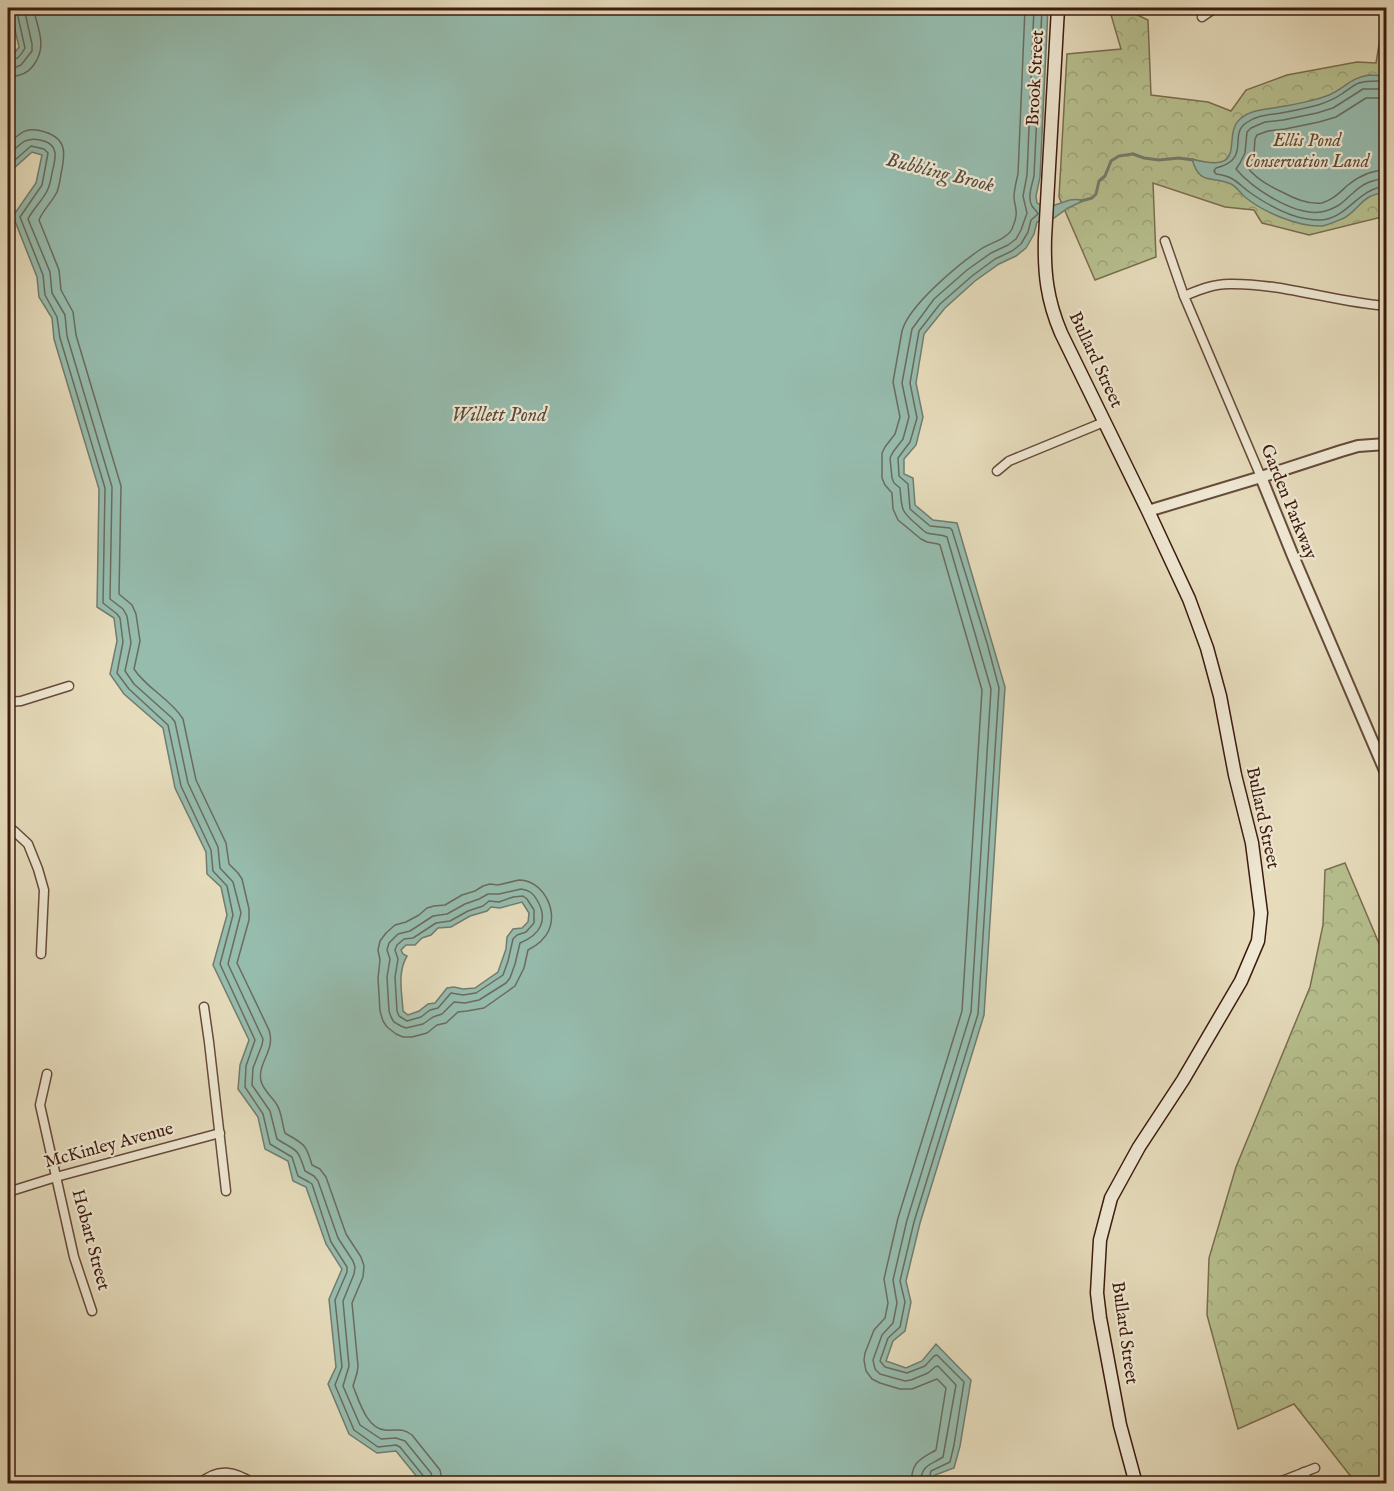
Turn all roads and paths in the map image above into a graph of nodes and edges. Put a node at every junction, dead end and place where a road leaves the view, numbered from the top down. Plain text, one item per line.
1 (1058, 8) edge
2 (1215, 8) edge
3 (1202, 17) dead end
4 (1050, 151) joint
5 (1165, 241) dead end
6 (1184, 296) junction
7 (1386, 306) edge
8 (1104, 422) junction
9 (1386, 444) edge
10 (997, 471) dead end
11 (1260, 477) junction
12 (1148, 511) junction
13 (69, 686) dead end
14 (8, 702) edge
15 (1386, 774) edge
16 (8, 828) edge
17 (40, 954) dead end
18 (204, 1007) dead end
19 (47, 1074) dead end
20 (220, 1133) junction
21 (56, 1177) junction
22 (226, 1191) dead end
23 (8, 1192) edge
24 (92, 1311) dead end
25 (1315, 1468) dead end
26 (1304, 1472) junction
27 (200, 1484) edge
28 (254, 1484) edge
29 (1136, 1484) edge
30 (1274, 1484) edge
31 (1308, 1484) edge

1 - 4 main road, Brook Street
2 - 3 street
4 - 8 main road, Bullard Street
5 - 6 street, Garden Parkway
6 - 7 street
6 - 11 street, Garden Parkway
8 - 10 street
8 - 12 main road, Bullard Street
9 - 11 street
11 - 12 street
11 - 15 street, Garden Parkway
12 - 29 main road, Bullard Street
13 - 14 street
16 - 17 street
18 - 20 street
19 - 21 street, Hobart Street
20 - 21 street, McKinley Avenue
20 - 22 street
21 - 23 street, McKinley Avenue
21 - 24 street, Hobart Street
25 - 26 street
26 - 30 street
26 - 31 street
27 - 28 street

